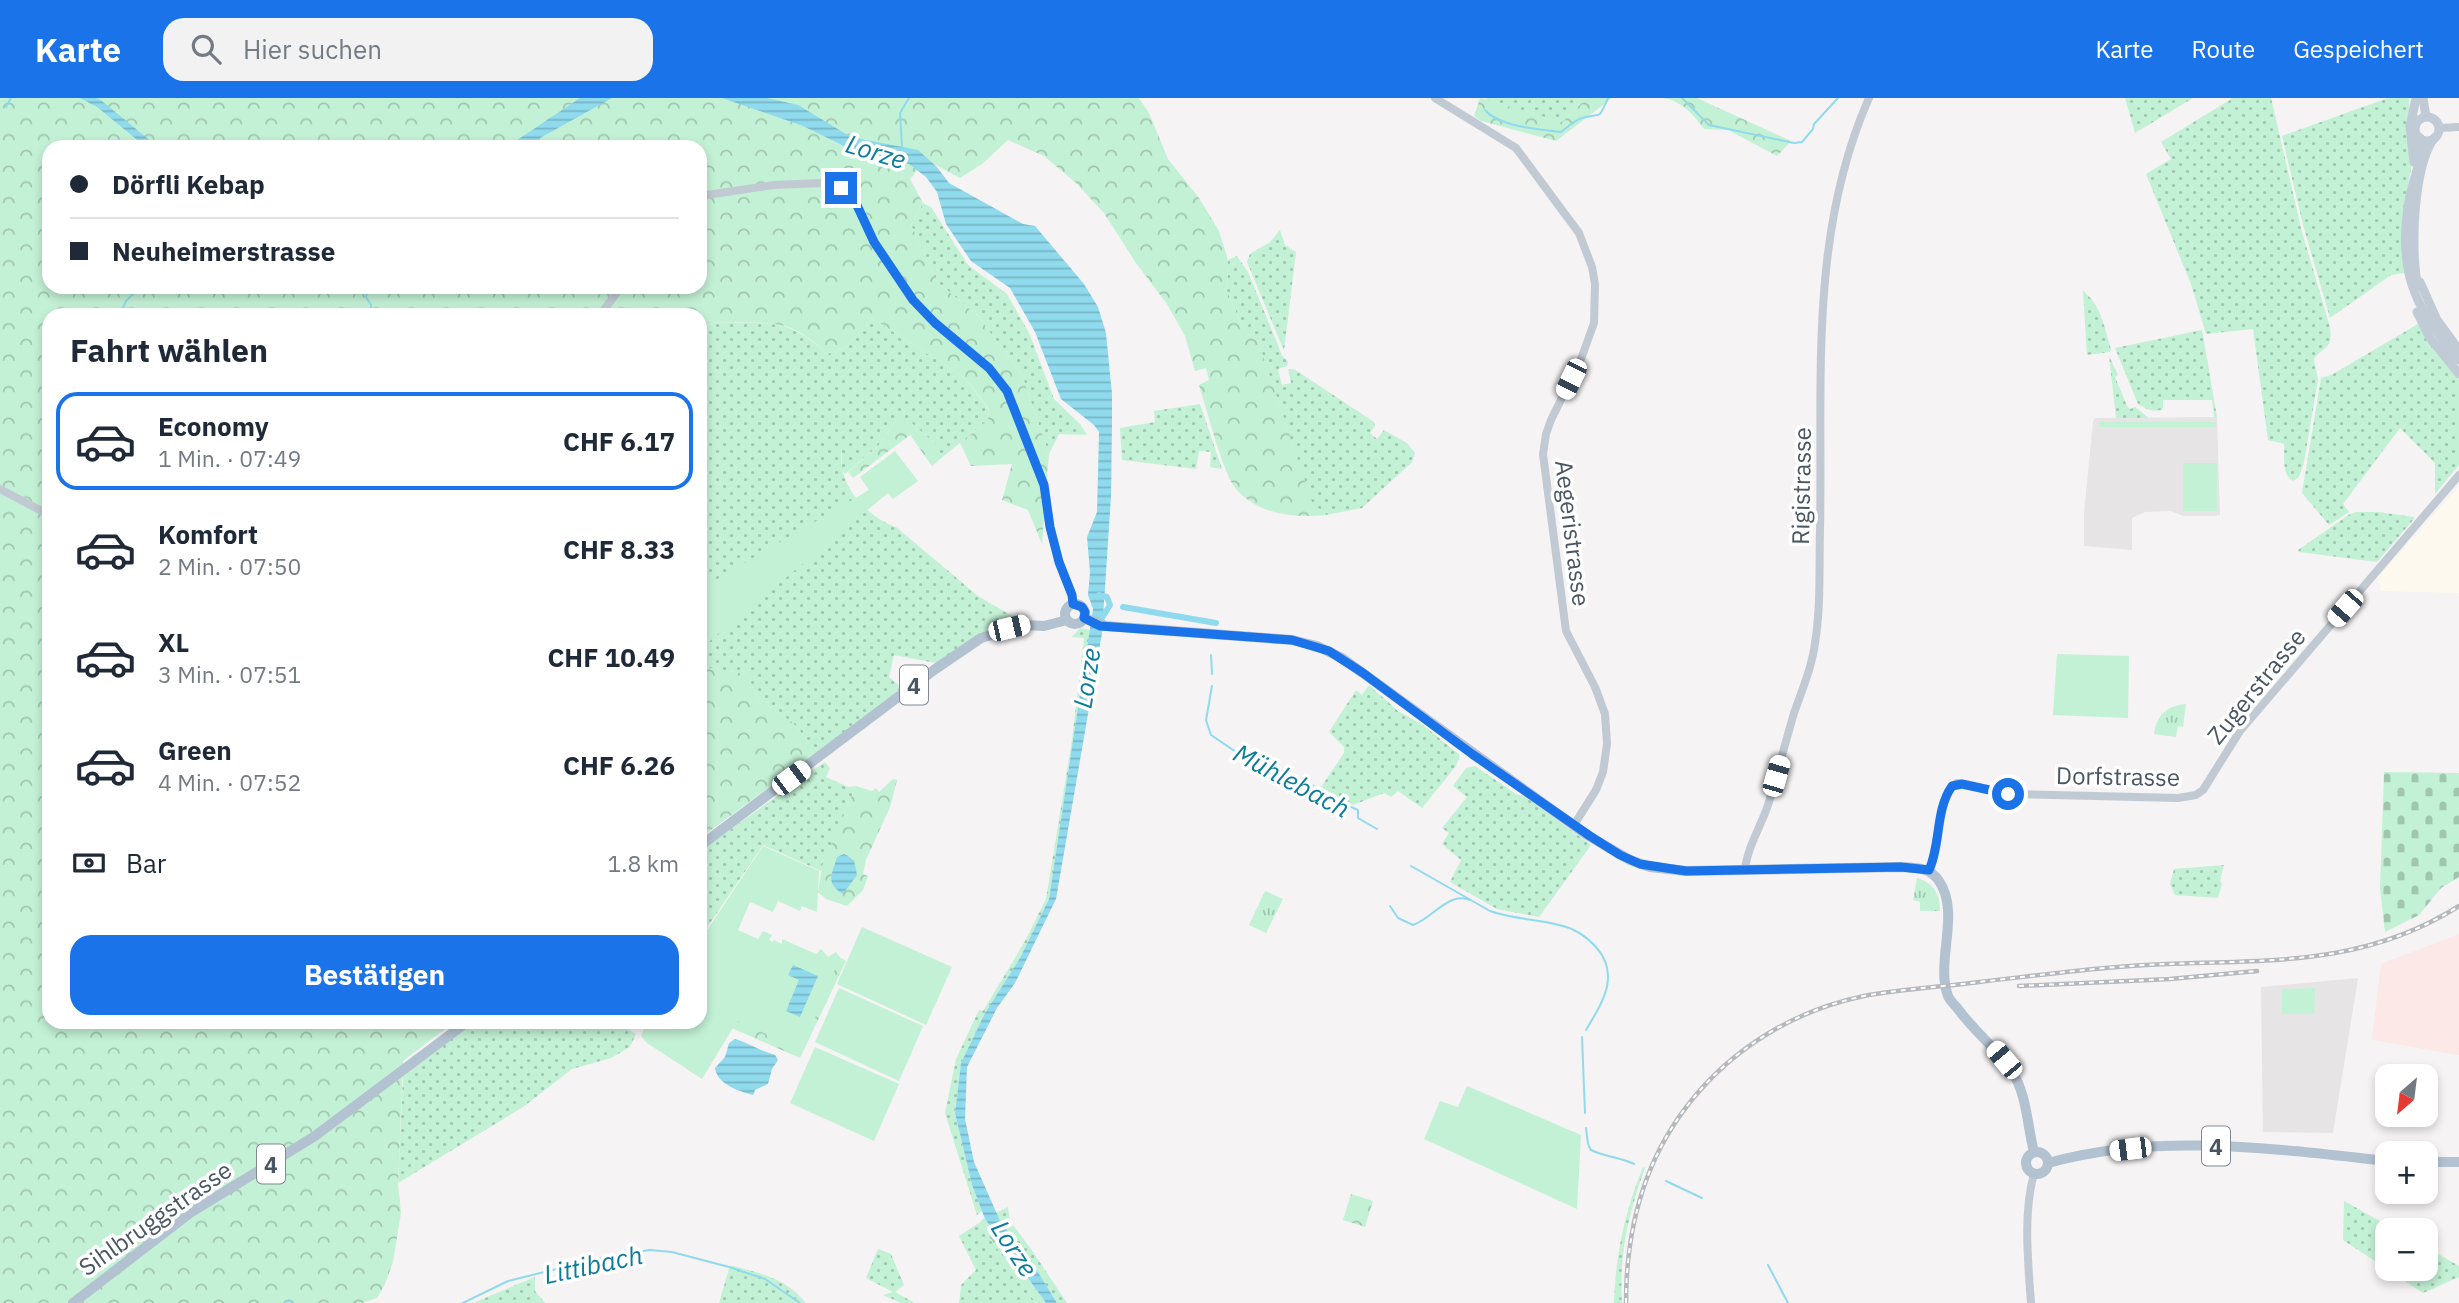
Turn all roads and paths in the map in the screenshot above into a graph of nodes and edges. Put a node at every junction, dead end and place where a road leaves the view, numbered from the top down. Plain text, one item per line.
1 (1435, 98) edge
2 (1869, 98) edge
3 (2416, 98) edge
4 (2423, 98) edge
5 (2426, 117) junction
6 (2459, 127) edge
7 (2439, 128) junction
8 (2420, 138) junction
9 (2434, 138) junction
10 (2413, 183) junction
11 (707, 195) edge
12 (2411, 269) junction
13 (2459, 350) edge
14 (2459, 360) edge
15 (2459, 374) edge
16 (2459, 475) edge
17 (0, 489) edge
18 (42, 511) edge
19 (1073, 604) junction
20 (1066, 617) junction
21 (1087, 620) junction
22 (2196, 795) joint
23 (1574, 824) junction
24 (707, 841) edge
25 (1743, 870) junction
26 (1929, 870) junction
27 (458, 1029) edge
28 (2034, 1152) junction
29 (2375, 1160) edge
30 (2438, 1162) edge
31 (2459, 1162) edge
32 (2048, 1163) junction
33 (2034, 1174) junction
34 (73, 1303) edge
35 (2031, 1303) edge

1 - 23 street, Aegeristrasse
2 - 25 street, Rigistrasse
3 - 10 main road
4 - 5 main road
5 - 7 main road
5 - 8 main road
6 - 7 street
7 - 9 main road
8 - 9 main road
8 - 10 main road
9 - 12 main road
10 - 12 main road
11 - 19 street
12 - 13 main road
12 - 14 main road
12 - 15 main road
16 - 22 street, Zugerstrasse
17 - 18 street
19 - 20 main road
19 - 21 main road
20 - 21 main road
20 - 24 main road, 4
21 - 23 main road
22 - 26 street, Dorfstrasse
23 - 25 main road
25 - 26 main road
26 - 28 main road
27 - 34 main road, Sihlbruggstrasse / 4
28 - 32 main road
28 - 33 main road
29 - 32 main road, 4
30 - 31 main road
32 - 33 main road
33 - 35 street

